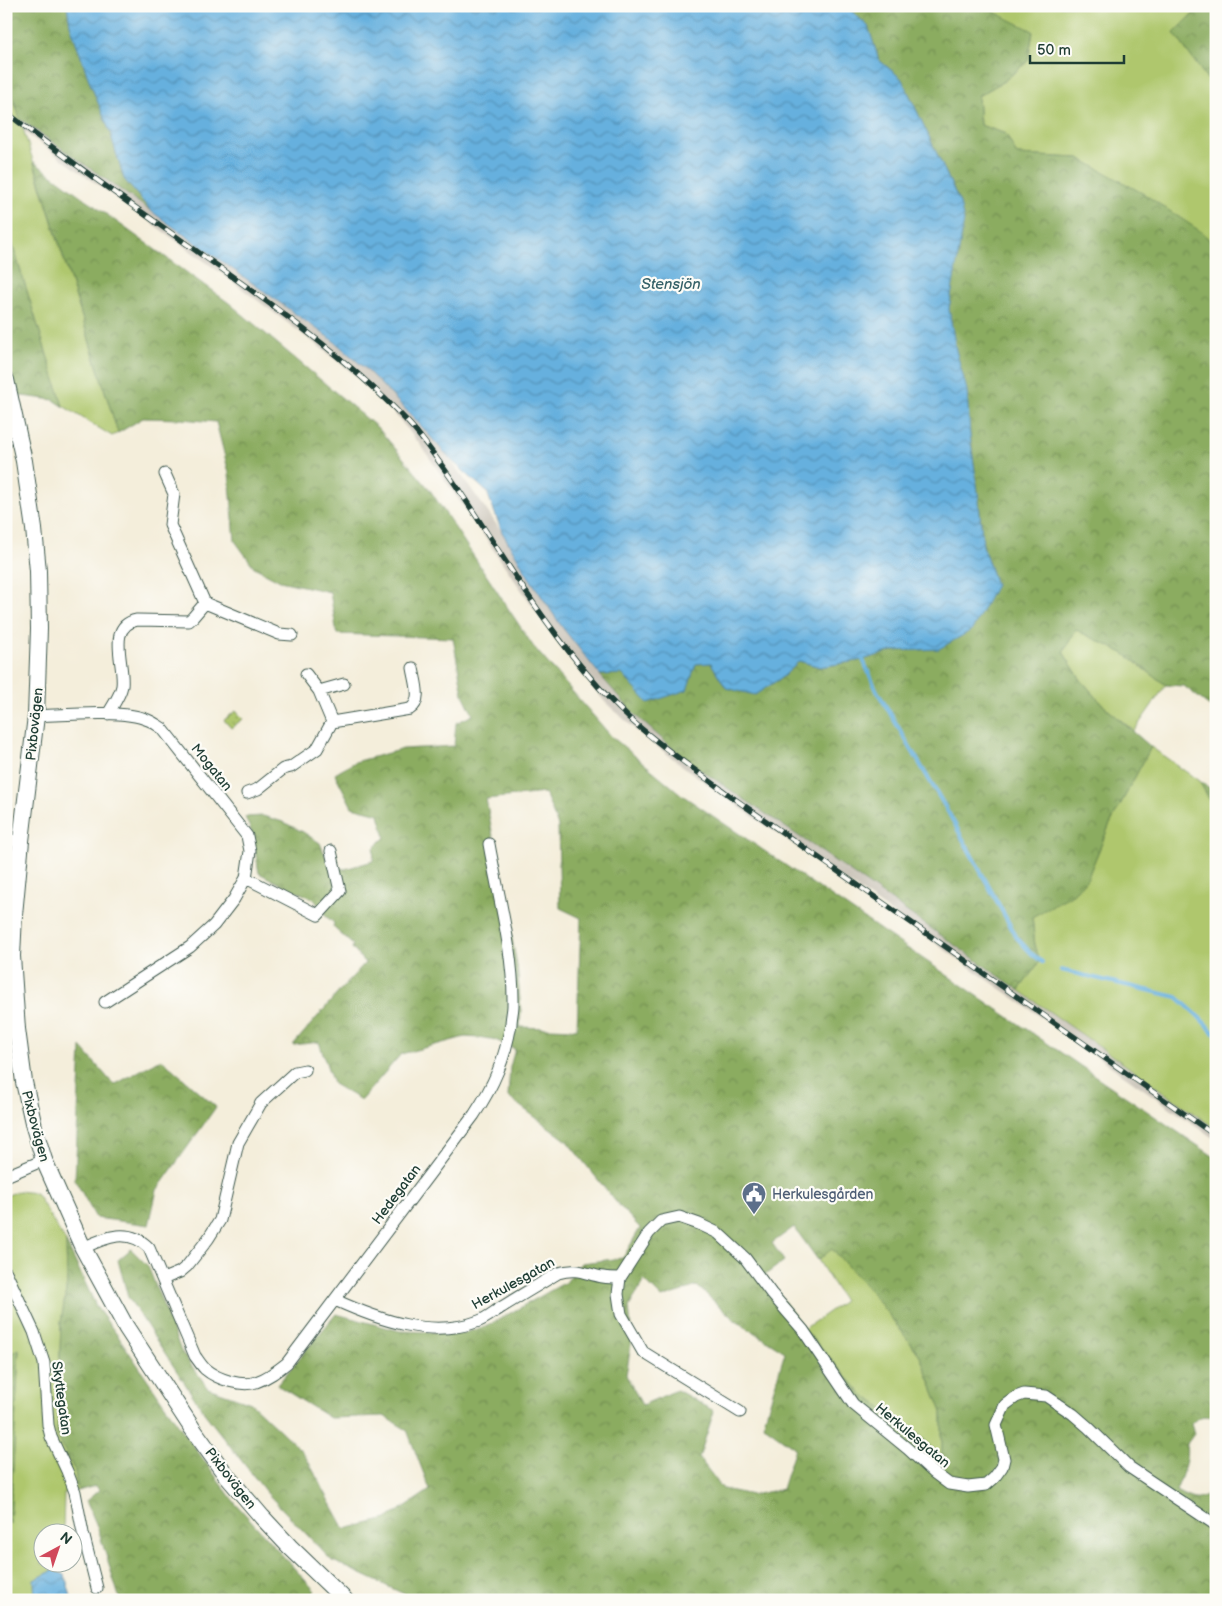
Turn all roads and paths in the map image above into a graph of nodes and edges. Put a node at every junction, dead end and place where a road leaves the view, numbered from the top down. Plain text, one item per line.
1 (6, 380) edge
2 (165, 474) dead end
3 (205, 603) junction
4 (292, 635) dead end
5 (413, 668) dead end
6 (306, 674) dead end
7 (344, 684) dead end
8 (319, 691) junction
9 (108, 714) junction
10 (36, 716) junction
11 (332, 722) junction
12 (247, 793) dead end
13 (14, 840) edge
14 (489, 844) dead end
15 (331, 851) dead end
16 (246, 878) junction
17 (105, 1002) dead end
18 (305, 1070) dead end
19 (44, 1160) junction
20 (6, 1176) edge
21 (83, 1248) junction
22 (6, 1272) edge
23 (620, 1278) junction
24 (163, 1279) junction
25 (335, 1300) junction
26 (740, 1412) dead end
27 (1216, 1526) edge
28 (98, 1588) dead end
29 (345, 1600) edge

1 - 10 street, Pixbovägen
2 - 3 street
3 - 4 street
3 - 9 street
5 - 11 street
6 - 8 street
7 - 8 street
8 - 11 street
9 - 10 street, Mogatan
9 - 16 street, Mogatan
10 - 13 street, Pixbovägen
11 - 12 street, Mogatan
13 - 19 street, Pixbovägen
14 - 25 street, Hedegatan
15 - 16 street
16 - 17 street, Mogatan
18 - 24 street
19 - 20 street
19 - 21 street, Pixbovägen
21 - 24 street, Hedegatan
21 - 29 street, Pixbovägen
22 - 28 street, Skyttegatan
23 - 25 street, Herkulesgatan
23 - 26 street
23 - 27 street, Herkulesgatan
24 - 25 street, Hedegatan

